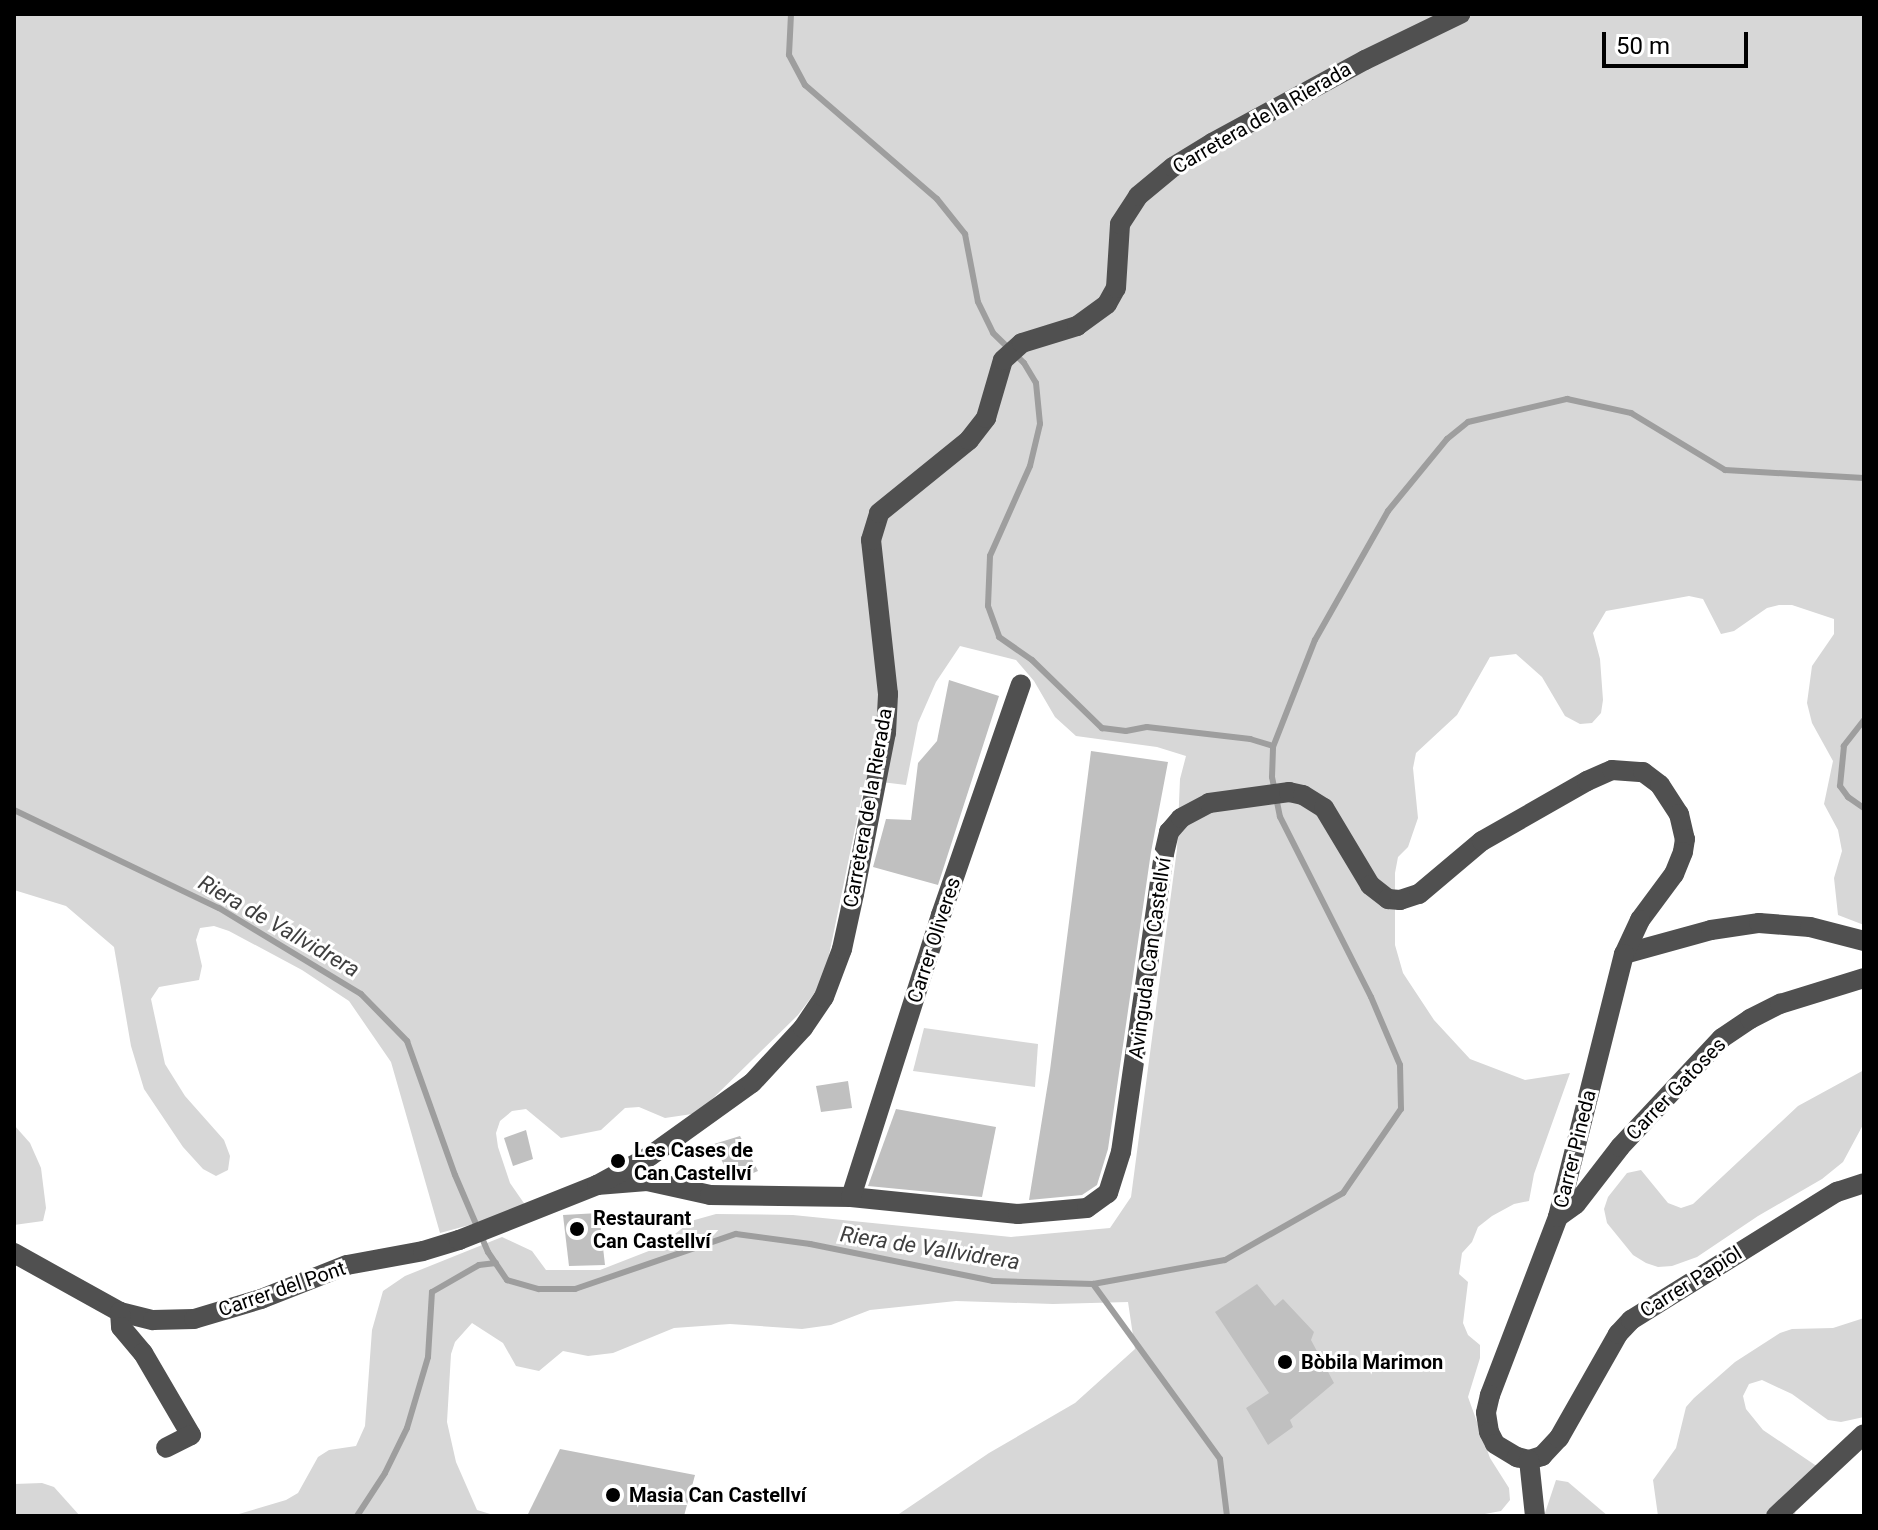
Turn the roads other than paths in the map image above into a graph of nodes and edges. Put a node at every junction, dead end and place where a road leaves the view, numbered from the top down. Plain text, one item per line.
1 (1460, 14) edge
2 (1021, 684) dead end
3 (1652, 776) joint
4 (1864, 941) edge
5 (1624, 954) junction
6 (1864, 978) edge
7 (655, 1152) junction
8 (1864, 1183) edge
9 (664, 1184) junction
10 (597, 1185) junction
11 (688, 1192) junction
12 (851, 1197) junction
13 (1558, 1217) junction
14 (423, 1251) joint
15 (14, 1253) edge
16 (120, 1312) junction
17 (1864, 1434) edge
18 (166, 1448) dead end
19 (1529, 1460) junction
20 (1535, 1516) edge
21 (1776, 1516) edge

1 - 7 street, Carretera de la Rierada
2 - 12 street, Carrer Oliveres
3 - 5 street, Carrer Pineda
3 - 12 street, Avinguda Can Castellví
4 - 5 street
5 - 13 street, Carrer Pineda
6 - 13 street, Carrer Gatoses
7 - 9 street
7 - 10 street, Carretera de la Rierada
7 - 11 street
8 - 19 street, Carrer Papiol
9 - 10 street, Avinguda Can Castellví
9 - 11 street, Avinguda Can Castellví
10 - 14 street, Carretera de la Rierada
11 - 12 street, Avinguda Can Castellví
13 - 19 street, Carrer Pineda
14 - 16 street, Carrer del Pont
15 - 16 street, Carrer del Pont
16 - 18 street
17 - 21 street
19 - 20 street

